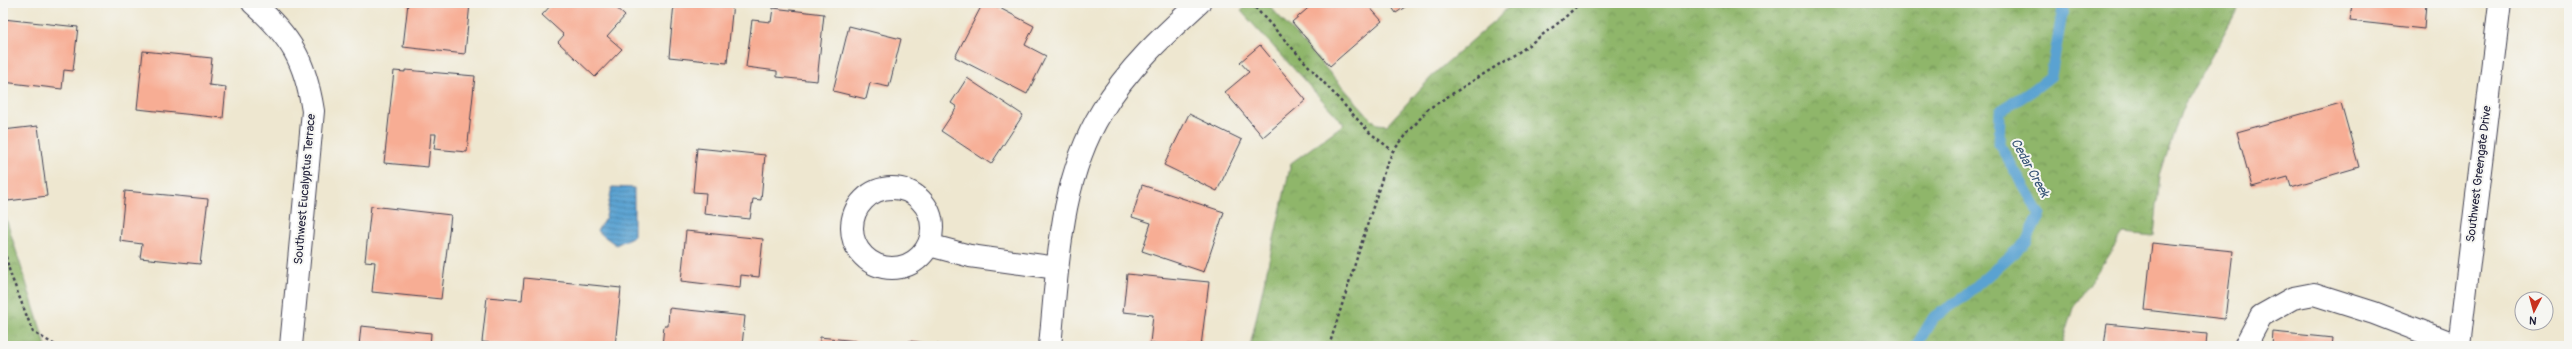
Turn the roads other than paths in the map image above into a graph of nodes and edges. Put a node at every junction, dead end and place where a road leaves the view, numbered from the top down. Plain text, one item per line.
1 (253, 3) edge
2 (1200, 3) edge
3 (2500, 3) edge
4 (929, 245) dead end
5 (1057, 268) junction
6 (291, 346) edge
7 (1050, 346) edge
8 (2245, 346) edge
9 (2459, 346) edge

1 - 6 street, Southwest Eucalyptus Terrace
2 - 5 street
3 - 9 street, Southwest Greengate Drive
4 - 5 street
5 - 7 street
8 - 9 street

